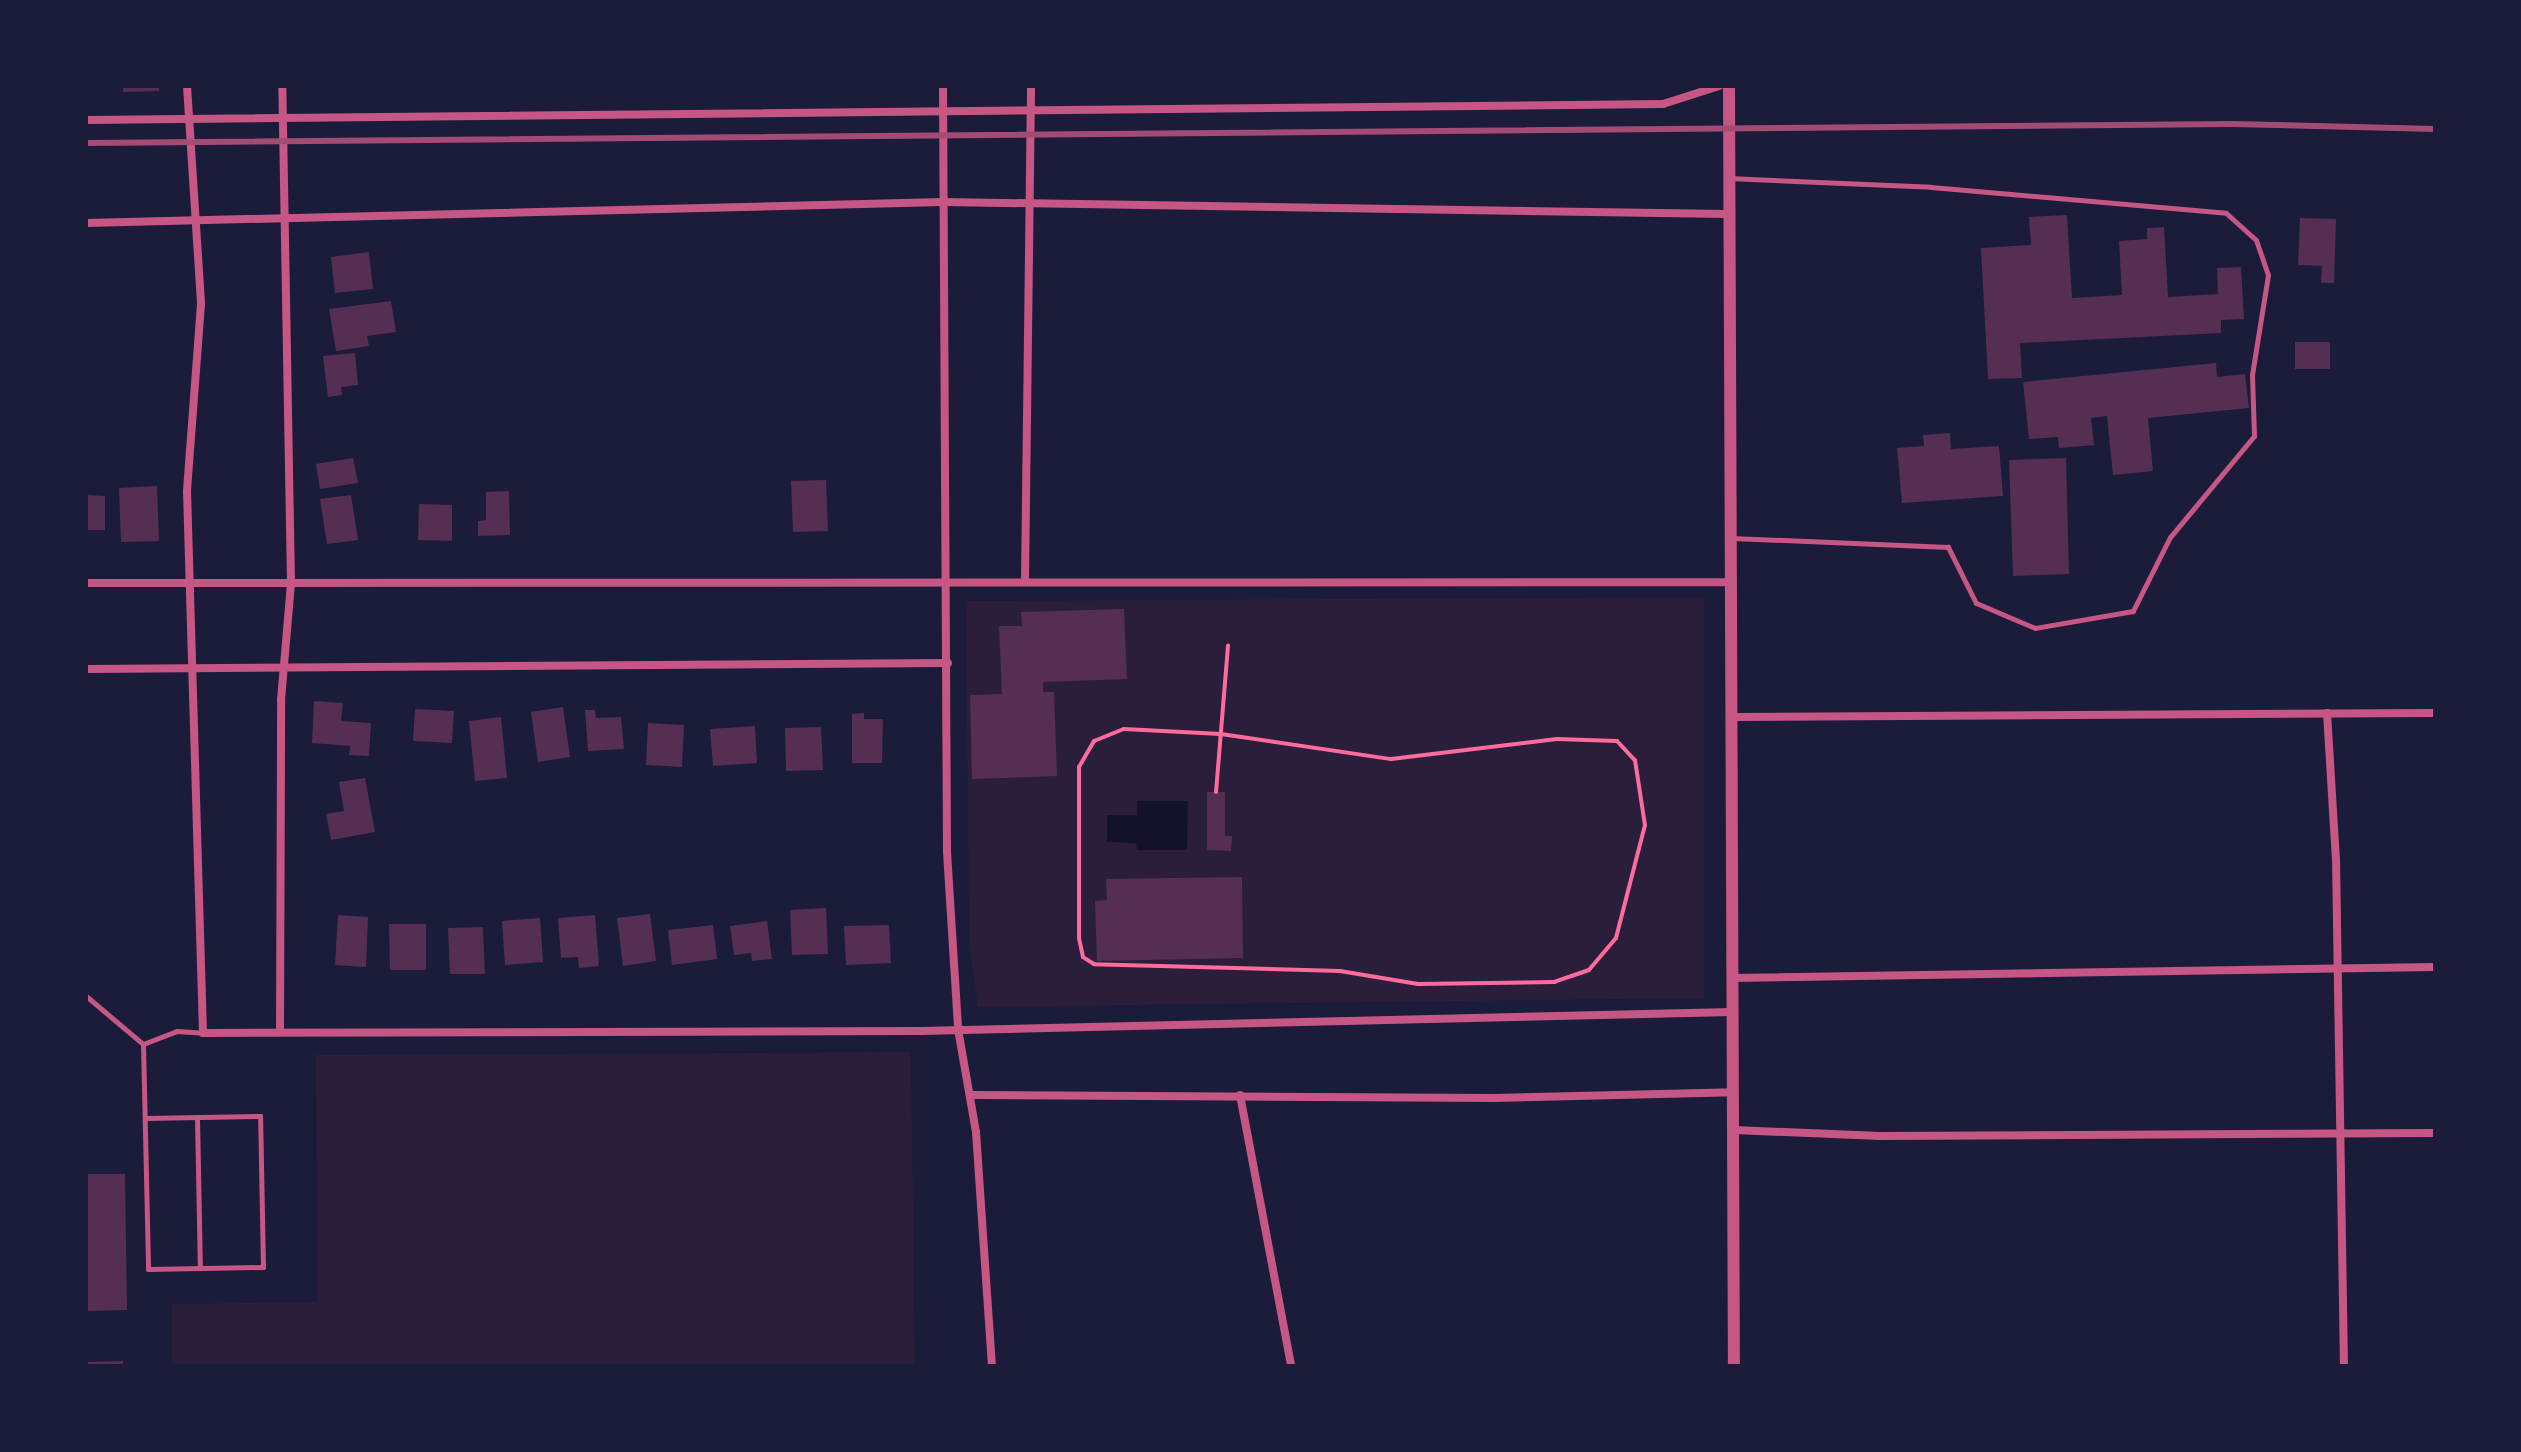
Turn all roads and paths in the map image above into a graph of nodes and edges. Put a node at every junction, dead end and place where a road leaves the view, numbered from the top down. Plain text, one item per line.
1 (187, 86) edge
2 (282, 86) edge
3 (943, 86) edge
4 (1031, 86) edge
5 (1719, 86) edge
6 (1729, 86) edge
7 (1031, 108) junction
8 (944, 110) junction
9 (282, 115) junction
10 (187, 116) junction
11 (86, 120) edge
12 (1727, 178) junction
13 (943, 202) junction
14 (1031, 203) junction
15 (1727, 214) junction
16 (284, 220) junction
17 (195, 221) junction
18 (86, 223) edge
19 (1731, 538) junction
20 (1025, 581) junction
21 (947, 582) junction
22 (1732, 582) junction
23 (86, 583) edge
24 (192, 583) junction
25 (291, 583) junction
26 (1228, 645) dead end
27 (948, 663) junction
28 (195, 668) junction
29 (283, 668) junction
30 (86, 669) edge
31 (2327, 713) junction
32 (2435, 713) edge
33 (1731, 717) junction
34 (1221, 734) junction
35 (1216, 792) dead end
36 (2435, 967) edge
37 (2336, 970) junction
38 (1733, 978) junction
39 (86, 996) edge
40 (1733, 1012) junction
41 (958, 1029) junction
42 (280, 1032) junction
43 (203, 1033) junction
44 (143, 1044) junction
45 (1734, 1092) junction
46 (971, 1095) junction
47 (1240, 1095) junction
48 (197, 1117) junction
49 (145, 1118) junction
50 (1734, 1130) junction
51 (2435, 1133) edge
52 (2341, 1134) junction
53 (200, 1268) junction
54 (992, 1366) edge
55 (1291, 1366) edge
56 (1734, 1366) edge
57 (2344, 1366) edge

1 - 10 street
2 - 9 street
3 - 8 street
4 - 7 street
5 - 7 street
6 - 12 street
7 - 8 street
7 - 14 street
8 - 9 street
8 - 13 street
9 - 10 street
9 - 16 street
10 - 11 street
10 - 17 street
12 - 15 street
12 - 19 lane
13 - 14 street
13 - 16 street
13 - 21 street
14 - 15 street
14 - 20 street
15 - 19 street
16 - 17 street
16 - 25 street
17 - 18 street
17 - 24 street
19 - 22 street
20 - 21 street
20 - 22 street
21 - 25 street
21 - 27 street
22 - 33 street
23 - 24 street
24 - 25 street
24 - 28 street
25 - 29 street
26 - 34 path
27 - 29 street
27 - 41 street
28 - 29 street
28 - 30 street
28 - 43 street
29 - 42 street
31 - 32 street
31 - 33 street
31 - 37 street
33 - 38 street
34 - 34 path
34 - 35 path
36 - 37 street
37 - 38 street
37 - 52 street
38 - 40 street
39 - 44 lane
40 - 41 street
40 - 45 street
41 - 42 street
41 - 46 street
42 - 43 street
43 - 44 lane
44 - 49 lane
45 - 47 street
45 - 50 street
46 - 47 street
46 - 54 street
47 - 55 street
48 - 49 lane
48 - 53 lane
48 - 53 lane
49 - 53 lane
50 - 52 street
50 - 56 street
51 - 52 street
52 - 57 street

